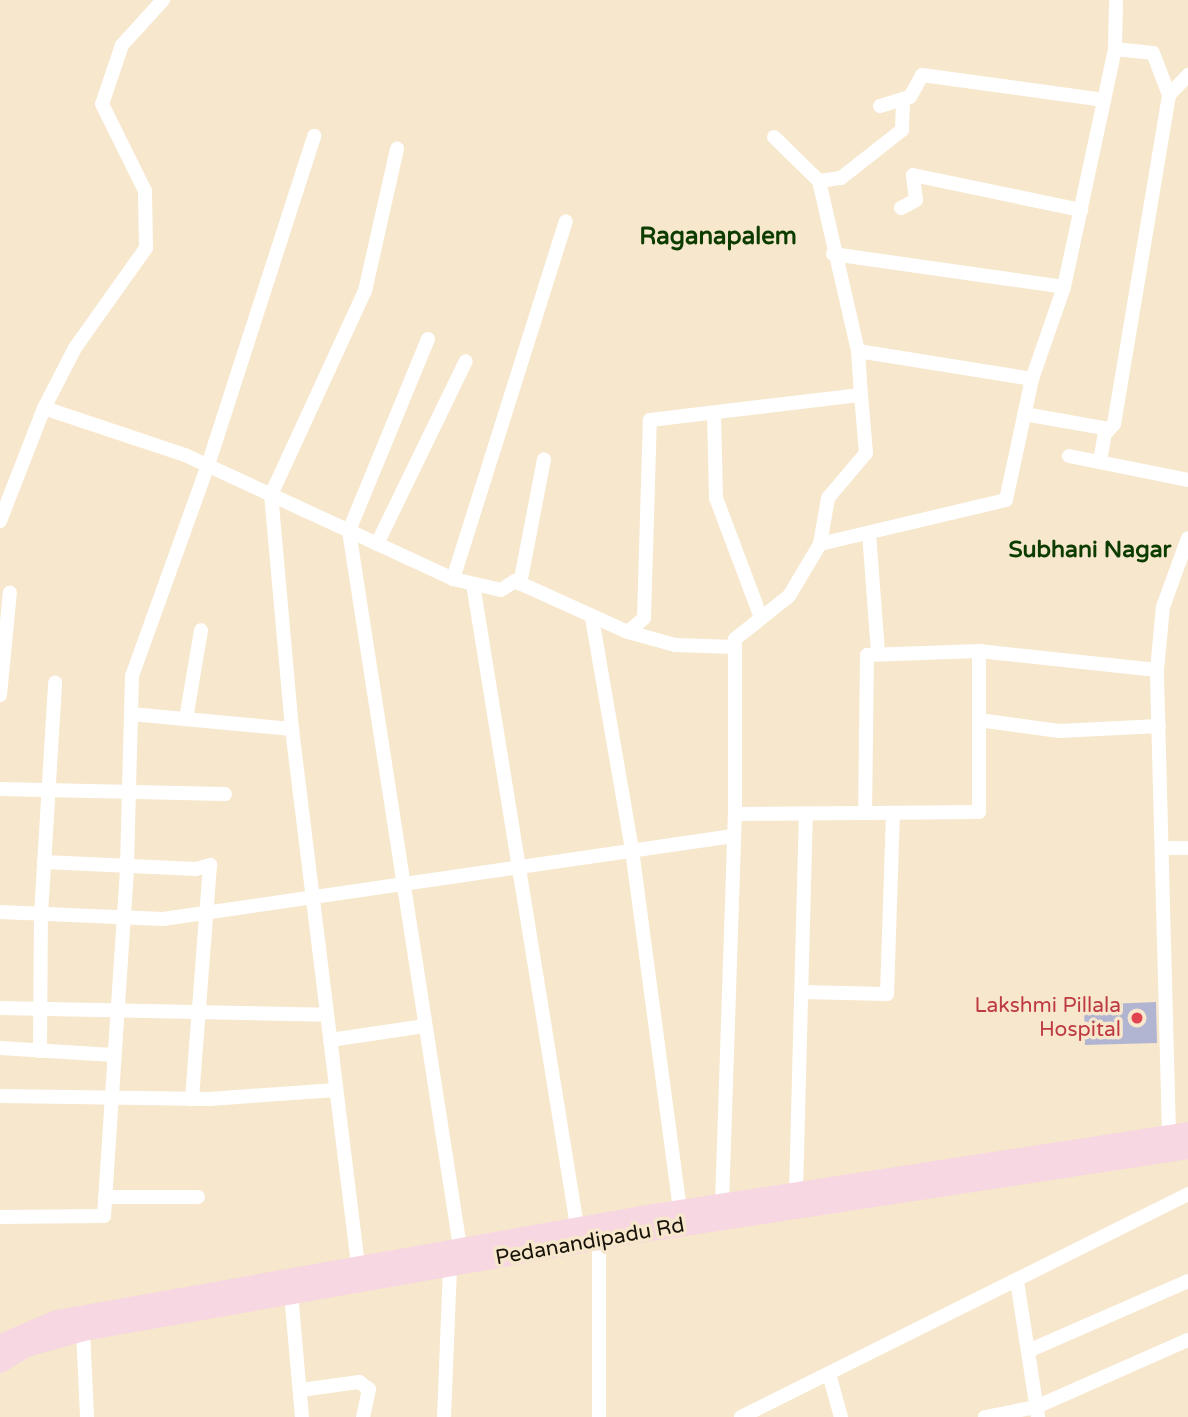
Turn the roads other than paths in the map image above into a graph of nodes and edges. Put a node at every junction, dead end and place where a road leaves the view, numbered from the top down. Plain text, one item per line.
1 (163, 0) edge
2 (1116, 0) edge
3 (1115, 49) junction
4 (1188, 75) edge
5 (1169, 95) junction
6 (903, 99) junction
7 (1104, 100) junction
8 (880, 106) dead end
9 (314, 136) dead end
10 (774, 137) dead end
11 (397, 149) dead end
12 (819, 181) junction
13 (901, 208) dead end
14 (1081, 210) junction
15 (566, 221) dead end
16 (833, 254) junction
17 (1064, 287) junction
18 (428, 339) dead end
19 (858, 351) junction
20 (466, 361) dead end
21 (1031, 379) junction
22 (861, 395) junction
23 (44, 408) junction
24 (714, 414) junction
25 (1024, 414) junction
26 (1109, 429) junction
27 (1069, 456) dead end
28 (544, 459) dead end
29 (1100, 461) junction
30 (208, 465) junction
31 (1188, 480) edge
32 (271, 495) junction
33 (0, 522) edge
34 (349, 531) junction
35 (869, 533) junction
36 (1188, 538) edge
37 (377, 544) junction
38 (820, 544) junction
39 (453, 579) junction
40 (473, 584) junction
41 (520, 584) junction
42 (10, 592) dead end
43 (592, 618) junction
44 (761, 618) junction
45 (201, 630) dead end
46 (628, 632) junction
47 (735, 647) junction
48 (979, 651) junction
49 (878, 654) junction
50 (1157, 670) junction
51 (55, 682) dead end
52 (0, 695) edge
53 (131, 714) junction
54 (186, 719) junction
55 (979, 720) junction
56 (1159, 726) junction
57 (292, 729) junction
58 (0, 789) edge
59 (48, 790) junction
60 (129, 792) junction
61 (225, 794) dead end
62 (865, 813) junction
63 (893, 813) junction
64 (735, 814) junction
65 (806, 814) junction
66 (733, 836) junction
67 (1162, 848) junction
68 (1188, 848) edge
69 (632, 850) junction
70 (44, 862) junction
71 (127, 866) junction
72 (516, 869) junction
73 (404, 886) junction
74 (314, 901) junction
75 (0, 912) edge
76 (40, 914) junction
77 (206, 914) junction
78 (123, 915) junction
79 (802, 992) junction
80 (0, 1008) edge
81 (43, 1009) junction
82 (117, 1009) junction
83 (202, 1011) junction
84 (327, 1015) junction
85 (425, 1026) junction
86 (330, 1040) junction
87 (0, 1048) edge
88 (40, 1051) junction
89 (113, 1055) junction
90 (336, 1090) junction
91 (0, 1096) edge
92 (192, 1100) junction
93 (108, 1101) junction
94 (1179, 1133) edge
95 (1188, 1149) edge
96 (796, 1191) junction
97 (1188, 1194) edge
98 (105, 1196) junction
99 (198, 1197) dead end
100 (722, 1203) junction
101 (680, 1209) junction
102 (0, 1217) edge
103 (577, 1226) junction
104 (599, 1240) junction
105 (460, 1247) junction
106 (358, 1265) junction
107 (450, 1266) junction
108 (1017, 1281) junction
109 (1188, 1281) edge
110 (291, 1294) junction
111 (83, 1331) junction
112 (1188, 1340) edge
113 (0, 1343) edge
114 (1028, 1351) junction
115 (0, 1363) edge
116 (829, 1374) junction
117 (301, 1390) junction
118 (1037, 1412) edge
119 (87, 1417) edge
120 (302, 1417) edge
121 (363, 1417) edge
122 (444, 1417) edge
123 (599, 1417) edge
124 (741, 1417) edge
125 (841, 1417) edge
126 (985, 1417) edge

1 - 23 street
2 - 3 street
3 - 5 street
3 - 7 street
4 - 5 street
5 - 26 street
6 - 7 street
6 - 8 street
6 - 12 street
7 - 14 street
9 - 30 street
10 - 12 street
11 - 32 street
12 - 16 street
13 - 14 street
14 - 17 street
15 - 39 street
16 - 17 street
16 - 19 street
17 - 21 street
18 - 34 street
19 - 21 street
19 - 22 street
20 - 37 street
21 - 25 street
22 - 24 street
22 - 38 street
23 - 30 street
23 - 33 street
24 - 44 street
24 - 46 street
25 - 26 street
25 - 35 street
26 - 29 street
27 - 29 street
28 - 41 street
29 - 31 street
30 - 32 street
30 - 53 street
32 - 34 street
32 - 57 street
34 - 37 street
34 - 73 street
35 - 38 street
35 - 49 street
36 - 50 street
37 - 39 street
38 - 44 street
39 - 40 street
40 - 41 street
40 - 72 street
41 - 43 street
42 - 52 street
43 - 46 street
43 - 69 street
44 - 47 street
45 - 54 street
46 - 47 street
47 - 64 street
48 - 49 street
48 - 50 street
48 - 55 street
49 - 62 street
50 - 56 street
51 - 59 street
53 - 54 street
53 - 60 street
54 - 57 street
55 - 56 street
55 - 63 street
56 - 67 street
57 - 74 street
58 - 59 street
59 - 60 street
59 - 70 street
60 - 61 street
60 - 71 street
62 - 63 street
62 - 65 street
63 - 79 street
64 - 65 street
64 - 66 street
65 - 79 street
66 - 69 street
66 - 100 street
67 - 68 street
67 - 94 street
69 - 72 street
69 - 101 street
70 - 71 street
70 - 76 street
71 - 77 street
71 - 78 street
72 - 73 street
72 - 103 street
73 - 74 street
73 - 85 street
74 - 77 street
74 - 84 street
75 - 76 street
76 - 78 street
76 - 81 street
77 - 78 street
77 - 83 street
78 - 82 street
79 - 96 street
80 - 81 street
81 - 82 street
81 - 88 street
82 - 83 street
82 - 89 street
83 - 84 street
83 - 92 street
84 - 86 street
85 - 86 street
85 - 105 street
86 - 90 street
87 - 88 street
88 - 89 street
89 - 93 street
90 - 92 street
90 - 106 street
91 - 93 street
92 - 93 street
93 - 98 street
94 - 96 main road, Pedanandipadu Rd
95 - 104 main road, Pedanandipadu Rd
96 - 100 main road, Pedanandipadu Rd
97 - 108 street
98 - 99 street
98 - 102 street
100 - 101 main road, Pedanandipadu Rd
101 - 103 main road, Pedanandipadu Rd
103 - 105 main road, Pedanandipadu Rd
104 - 107 main road, Pedanandipadu Rd
104 - 123 street
105 - 106 main road, Pedanandipadu Rd
106 - 113 main road, Pedanandipadu Rd
107 - 110 main road, Pedanandipadu Rd
107 - 122 street
108 - 114 street
108 - 116 street
109 - 114 street
110 - 111 main road, Pedanandipadu Rd
110 - 117 street
111 - 115 main road, Pedanandipadu Rd
111 - 119 street
112 - 118 street
114 - 118 street
116 - 124 street
116 - 125 street
117 - 120 street
117 - 121 street
118 - 126 street

